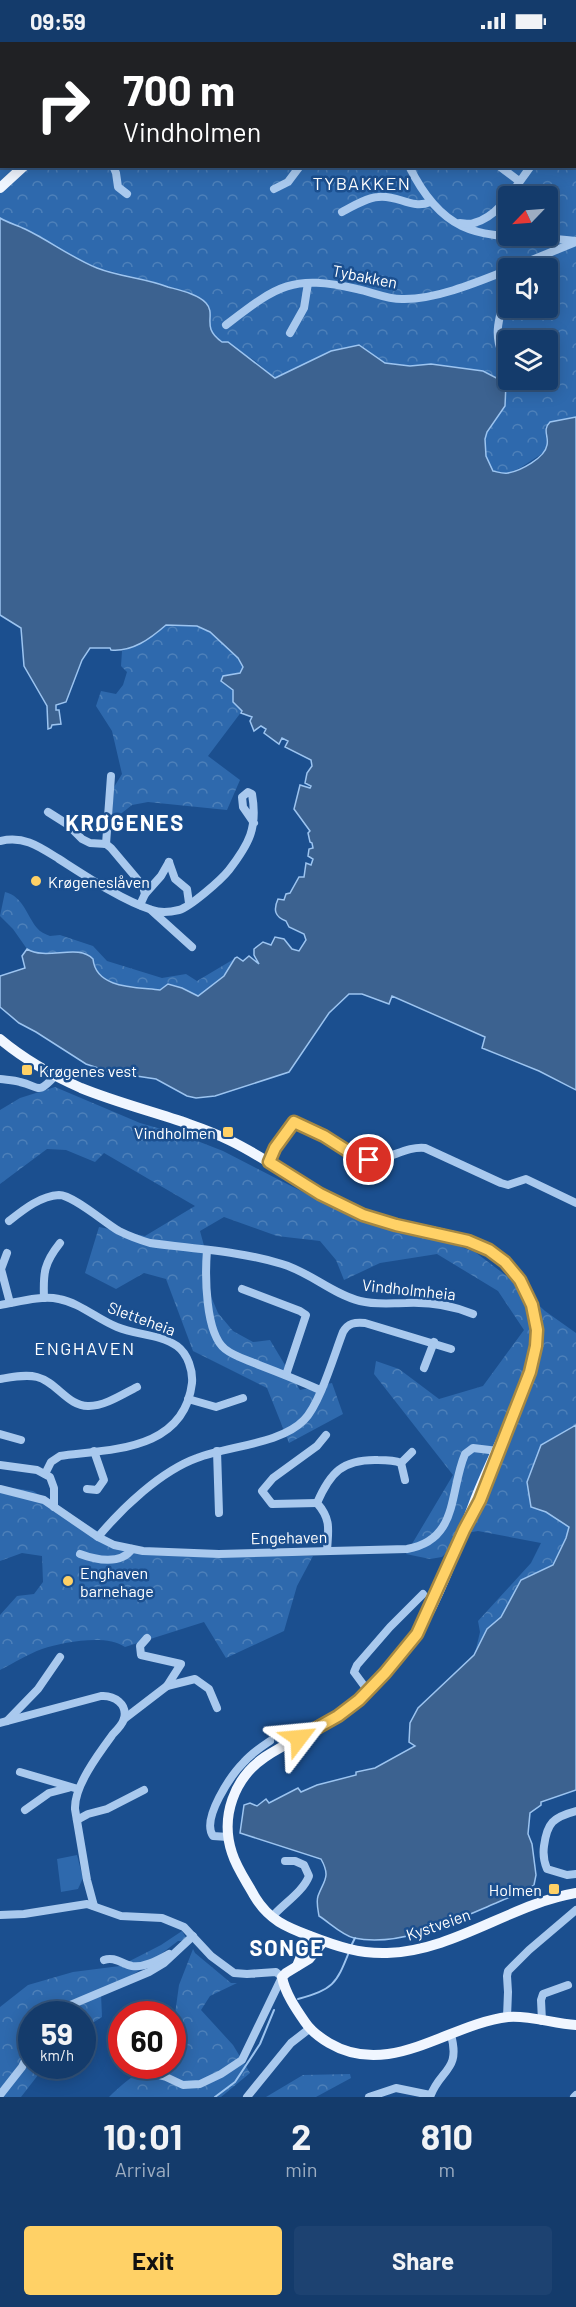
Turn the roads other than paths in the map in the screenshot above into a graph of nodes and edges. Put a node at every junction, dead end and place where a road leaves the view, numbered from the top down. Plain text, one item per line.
1 (22, 168) edge
2 (114, 168) edge
3 (298, 168) edge
4 (410, 168) edge
5 (502, 168) edge
6 (529, 168) edge
7 (519, 181) junction
8 (0, 188) edge
9 (274, 189) dead end
10 (127, 194) dead end
11 (430, 202) junction
12 (342, 212) dead end
13 (458, 226) junction
14 (576, 241) edge
15 (537, 258) edge
16 (498, 274) edge
17 (308, 283) junction
18 (500, 318) edge
19 (226, 325) dead end
20 (290, 333) dead end
21 (498, 338) edge
22 (111, 776) dead end
23 (48, 812) dead end
24 (254, 823) dead end
25 (0, 841) edge
26 (106, 844) junction
27 (145, 894) junction
28 (189, 903) junction
29 (140, 905) junction
30 (151, 910) junction
31 (192, 947) dead end
32 (0, 1039) edge
33 (55, 1076) junction
34 (0, 1079) edge
35 (269, 1162) junction
36 (576, 1203) edge
37 (9, 1221) dead end
38 (60, 1243) dead end
39 (207, 1250) junction
40 (7, 1253) dead end
41 (1, 1269) edge
42 (242, 1289) dead end
43 (44, 1298) junction
44 (10, 1303) junction
45 (0, 1305) edge
46 (473, 1314) dead end
47 (434, 1342) junction
48 (452, 1349) dead end
49 (424, 1368) dead end
50 (286, 1375) junction
51 (0, 1379) edge
52 (137, 1387) dead end
53 (320, 1390) junction
54 (243, 1398) dead end
55 (188, 1399) junction
56 (0, 1434) edge
57 (326, 1435) dead end
58 (21, 1440) dead end
59 (94, 1451) junction
60 (217, 1451) junction
61 (498, 1451) junction
62 (412, 1452) dead end
63 (401, 1463) junction
64 (0, 1465) edge
65 (45, 1474) junction
66 (405, 1480) dead end
67 (0, 1489) edge
68 (87, 1489) dead end
69 (317, 1503) junction
70 (54, 1507) junction
71 (219, 1513) dead end
72 (98, 1538) junction
73 (132, 1550) junction
74 (327, 1551) junction
75 (80, 1554) dead end
76 (423, 1594) dead end
77 (147, 1638) dead end
78 (60, 1657) dead end
79 (167, 1686) junction
80 (368, 1691) junction
81 (217, 1708) dead end
82 (124, 1719) junction
83 (3, 1722) edge
84 (270, 1741) dead end
85 (20, 1772) dead end
86 (75, 1788) junction
87 (144, 1790) dead end
88 (25, 1810) dead end
89 (576, 1811) edge
90 (77, 1820) junction
91 (228, 1837) junction
92 (285, 1861) dead end
93 (576, 1874) edge
94 (576, 1893) edge
95 (94, 1906) junction
96 (576, 1910) edge
97 (0, 1915) edge
98 (274, 1915) junction
99 (193, 1936) junction
100 (309, 1936) junction
101 (323, 1942) junction
102 (177, 1951) junction
103 (104, 1960) dead end
104 (297, 1966) junction
105 (282, 1977) junction
106 (568, 1984) dead end
107 (80, 2001) edge
108 (507, 2017) junction
109 (542, 2021) junction
110 (576, 2025) edge
111 (309, 2029) junction
112 (451, 2035) junction
113 (18, 2072) edge
114 (170, 2079) edge
115 (0, 2095) edge
116 (430, 2096) edge
117 (247, 2097) edge
118 (369, 2097) edge

1 - 8 main road
2 - 10 street
3 - 9 street
4 - 11 street, Tybakken
5 - 7 street
6 - 7 street
7 - 13 street
11 - 12 street
11 - 13 street, Tybakken
13 - 14 street, Tybakken
14 - 15 street, Tybakken
16 - 17 street, Tybakken
17 - 19 street, Tybakken
17 - 20 street
18 - 21 street
22 - 26 street
23 - 26 street
24 - 28 street
25 - 29 street
26 - 27 street
27 - 28 street
27 - 29 street
28 - 30 street
29 - 30 street
30 - 31 street
32 - 33 main road, Kystveien
33 - 34 street
33 - 35 main road, Kystveien
35 - 36 street
35 - 61 main road, Kystveien
37 - 39 street, Vindholmheia
38 - 43 street
39 - 46 street, Vindholmheia
39 - 50 street
40 - 41 street
41 - 44 street
42 - 50 street
43 - 44 street, Sletteheia
43 - 55 street, Sletteheia
44 - 45 street, Sletteheia
47 - 48 street
47 - 49 street
47 - 53 street
50 - 53 street
51 - 52 street
53 - 60 street
54 - 55 street
55 - 59 street, Sletteheia
56 - 58 street
57 - 69 street
59 - 65 street, Sletteheia
59 - 68 street
60 - 71 street
60 - 72 street
61 - 74 street, Engehaven
61 - 80 main road, Kystveien
62 - 63 street
63 - 66 street
63 - 69 street
64 - 65 street
65 - 70 street
67 - 70 street, Engehaven
69 - 74 street
70 - 72 street, Engehaven
72 - 73 street, Engehaven
73 - 74 street, Engehaven
73 - 75 street
76 - 80 street
77 - 79 street
78 - 83 street
79 - 81 street
79 - 82 street
80 - 91 main road, Kystveien
82 - 83 street
82 - 86 street
84 - 91 street
85 - 86 street
86 - 88 street
86 - 90 street
87 - 90 street
89 - 93 street
90 - 95 street
91 - 98 main road, Kystveien
92 - 98 street
94 - 101 main road, Kystveien
95 - 97 street
95 - 99 street
96 - 108 street
98 - 100 main road, Kystveien
99 - 102 street
99 - 105 street
100 - 101 main road, Kystveien
100 - 104 main road
101 - 104 main road
102 - 103 street
102 - 107 street
104 - 105 main road
105 - 111 main road
105 - 114 street
106 - 109 street
108 - 109 main road
108 - 112 main road
109 - 110 main road
111 - 112 main road
111 - 117 street
112 - 116 street
113 - 115 street
116 - 118 street

